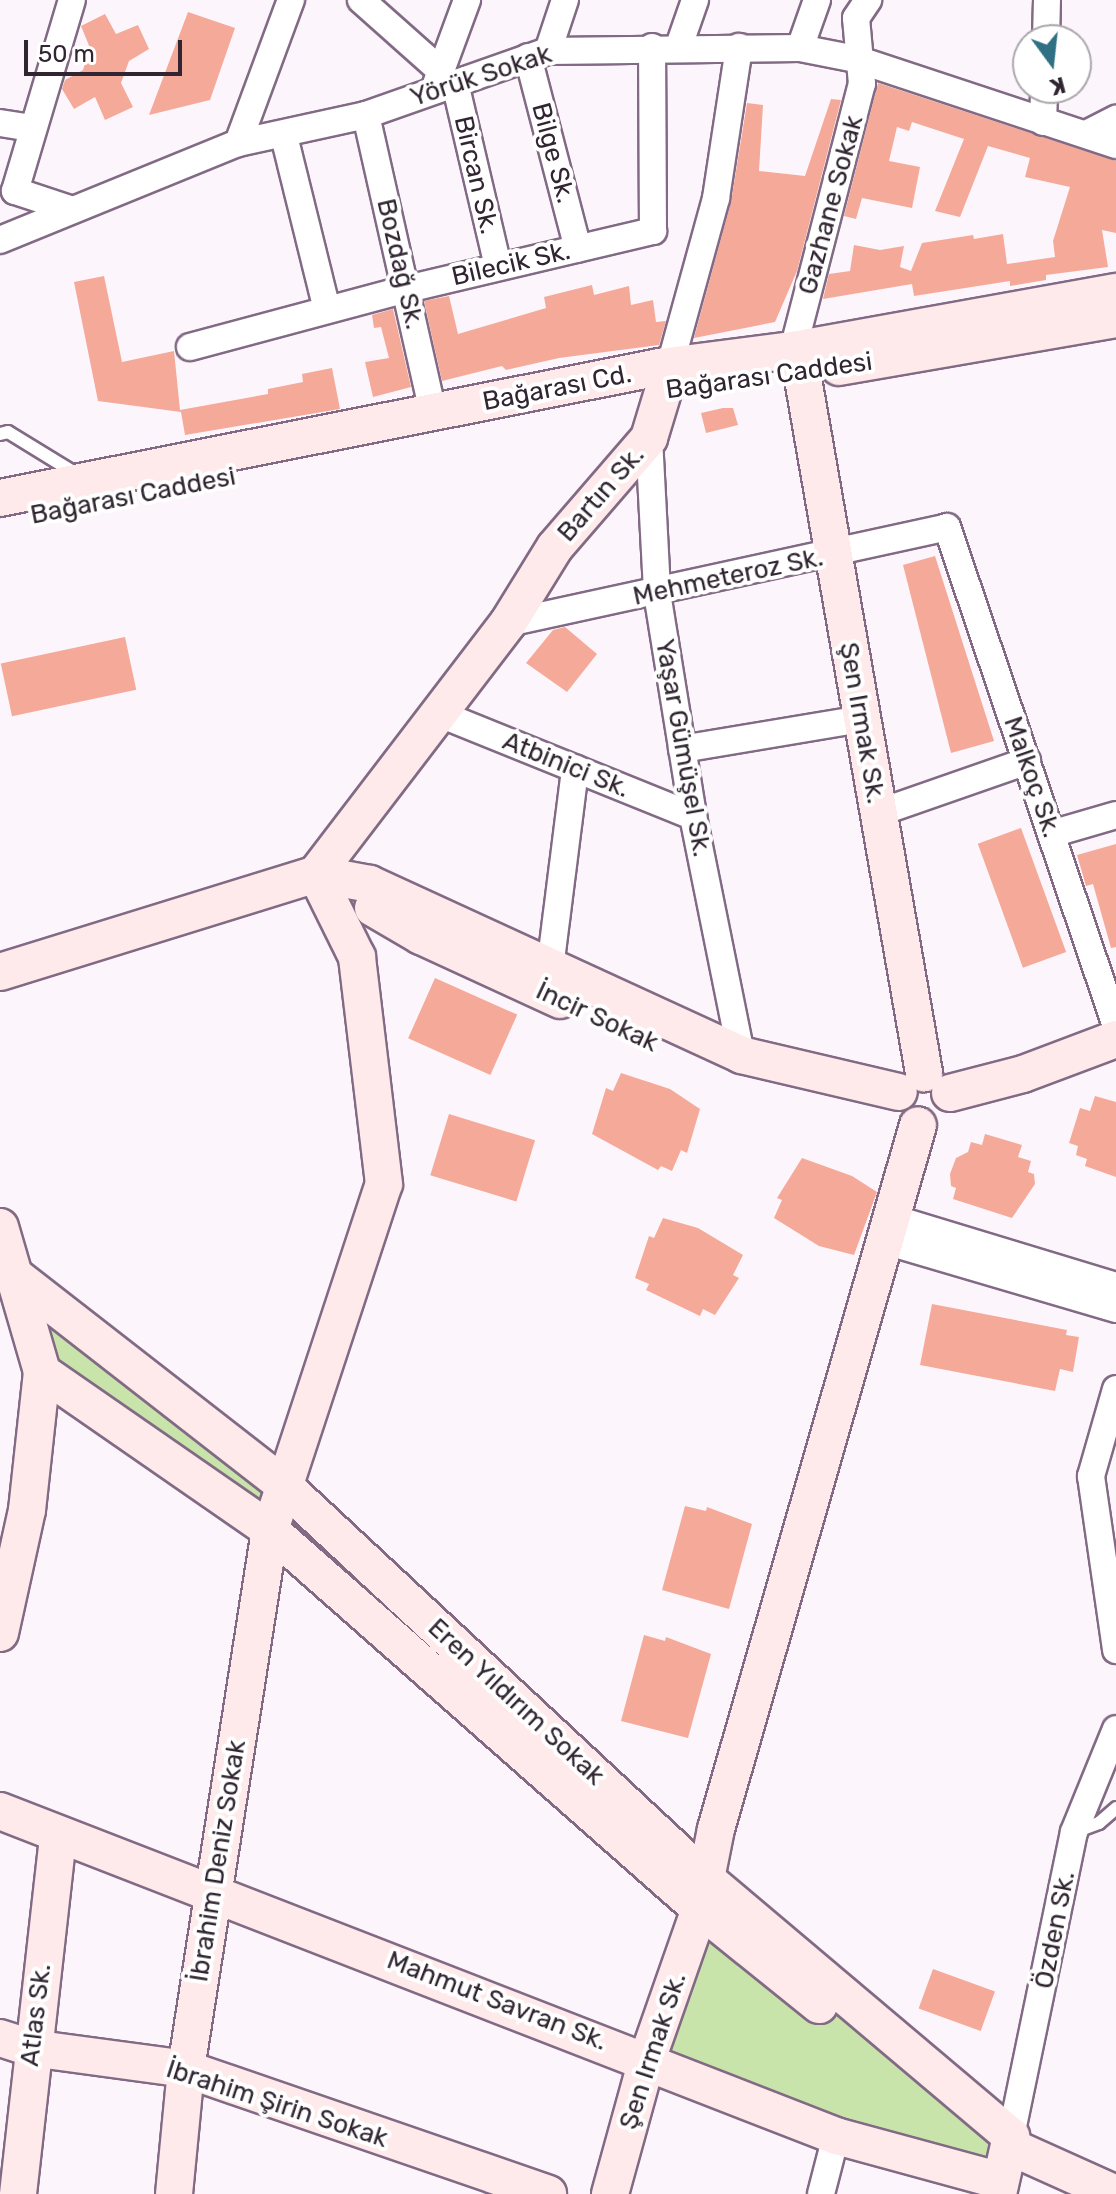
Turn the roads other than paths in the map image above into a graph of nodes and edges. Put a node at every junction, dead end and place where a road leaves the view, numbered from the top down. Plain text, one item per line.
1 (72, 0) edge
2 (291, 0) edge
3 (361, 0) edge
4 (467, 0) edge
5 (565, 0) edge
6 (695, 0) edge
7 (817, 0) edge
8 (868, 0) edge
9 (1047, 0) edge
10 (1046, 24) edge
11 (679, 46) junction
12 (652, 47) junction
13 (739, 47) junction
14 (800, 48) junction
15 (538, 54) junction
16 (856, 59) junction
17 (443, 81) junction
18 (1044, 104) edge
19 (366, 115) junction
20 (1116, 119) edge
21 (1043, 122) junction
22 (0, 123) edge
23 (31, 128) junction
24 (1086, 134) junction
25 (284, 136) junction
26 (238, 143) junction
27 (1116, 145) edge
28 (70, 209) junction
29 (0, 240) edge
30 (578, 249) junction
31 (498, 267) junction
32 (407, 289) junction
33 (1116, 292) edge
34 (327, 310) junction
35 (1116, 319) edge
36 (190, 347) dead end
37 (797, 362) junction
38 (666, 379) junction
39 (433, 412) junction
40 (0, 434) edge
41 (649, 438) junction
42 (89, 492) junction
43 (0, 498) edge
44 (0, 523) edge
45 (947, 527) joint
46 (833, 554) junction
47 (657, 593) junction
48 (508, 623) junction
49 (440, 714) junction
50 (861, 719) junction
51 (682, 749) junction
52 (1027, 761) junction
53 (575, 769) junction
54 (878, 813) junction
55 (1116, 815) edge
56 (693, 816) junction
57 (1051, 834) junction
58 (316, 874) junction
59 (550, 968) junction
60 (0, 972) edge
61 (1116, 1026) edge
62 (1116, 1039) edge
63 (741, 1055) junction
64 (1116, 1057) edge
65 (923, 1098) junction
66 (0, 1227) edge
67 (888, 1230) junction
68 (14, 1275) junction
69 (1116, 1286) edge
70 (1116, 1309) edge
71 (42, 1372) junction
72 (1116, 1389) edge
73 (282, 1484) junction
74 (270, 1530) junction
75 (0, 1633) edge
76 (1116, 1650) edge
77 (1116, 1729) edge
78 (1116, 1808) edge
79 (0, 1811) edge
80 (1074, 1832) junction
81 (58, 1837) junction
82 (214, 1890) junction
83 (702, 1893) junction
84 (16, 2043) edge
85 (647, 2060) junction
86 (186, 2069) junction
87 (836, 2136) junction
88 (1005, 2162) edge
89 (18, 2194) edge
90 (174, 2194) edge
91 (548, 2194) edge
92 (610, 2194) edge
93 (821, 2194) edge
94 (1116, 2194) edge

1 - 23 street
2 - 26 street
3 - 17 street
4 - 17 street
5 - 15 street
6 - 11 street
7 - 14 street
8 - 16 street, Gazhane Sokak
9 - 10 street
11 - 12 street, Yörük Sokak
11 - 13 street, Yörük Sokak
12 - 15 street, Yörük Sokak
12 - 30 street, Bilecik Sk.
13 - 14 street, Yörük Sokak
13 - 38 street, Bartın Sk.
14 - 16 street, Yörük Sokak
15 - 17 street, Yörük Sokak
15 - 30 street, Bilge Sk.
16 - 21 street, Yörük Sokak
16 - 37 street, Gazhane Sokak
17 - 19 street, Yörük Sokak
17 - 31 street, Bircan Sk.
18 - 21 street
19 - 25 street, Yörük Sokak
19 - 32 street, Bozdağ Sk.
20 - 24 street
21 - 24 street, Yörük Sokak
22 - 23 street
23 - 28 street
24 - 27 street, Yörük Sokak
25 - 26 street, Yörük Sokak
25 - 34 street
26 - 28 street, Yörük Sokak
28 - 29 street, Yörük Sokak
30 - 31 street, Bilecik Sk.
31 - 32 street, Bilecik Sk.
32 - 34 street, Bilecik Sk.
32 - 39 street, Bozdağ Sk.
33 - 37 main road
34 - 36 street, Bilecik Sk.
35 - 37 main road, Bağarası Caddesi
37 - 38 main road, Bağarası Caddesi
37 - 46 main road, Şen Irmak Sk.
38 - 39 main road, Bağarası Cd.
38 - 41 main road, Bartın Sk.
38 - 42 main road, Bağarası Caddesi
39 - 42 main road, Bağarası Cd.
40 - 42 lane
41 - 47 street, Yaşar Gümüşel Sk.
41 - 48 main road, Bartın Sk.
42 - 43 main road, Bağarası Cd.
42 - 44 main road, Bağarası Caddesi
45 - 46 street, Mehmeteroz Sk.
45 - 52 street, Malkoç Sk.
46 - 47 street, Mehmeteroz Sk.
46 - 50 main road, Şen Irmak Sk.
47 - 48 street, Mehmeteroz Sk.
47 - 51 street, Yaşar Gümüşel Sk.
48 - 49 main road, Bartın Sk.
49 - 53 street, Atbinici Sk.
49 - 58 main road, Bartın Sk.
50 - 51 street
50 - 54 main road, Şen Irmak Sk.
51 - 56 street, Yaşar Gümüşel Sk.
52 - 54 street
52 - 57 street, Malkoç Sk.
53 - 56 street, Atbinici Sk.
53 - 59 street
54 - 65 main road, Şen Irmak Sk.
55 - 57 street
56 - 63 street, Yaşar Gümüşel Sk.
57 - 61 street, Malkoç Sk.
58 - 59 main road, İncir Sokak
58 - 60 main road, İncir Sokak
58 - 65 main road, İncir Sokak
58 - 73 main road, İbrahim Deniz Sokak
59 - 63 main road, İncir Sokak
62 - 65 main road, İncir Sokak
63 - 65 main road, İncir Sokak
64 - 65 main road, İncir Sokak
65 - 67 main road, Şen Irmak Sk.
66 - 68 main road
67 - 69 street
67 - 70 street
67 - 83 main road, Şen Irmak Sk.
68 - 71 main road
68 - 73 main road, Eren Yıldırım Sokak
71 - 74 main road, Eren Yıldırım Sokak
71 - 75 main road
72 - 76 street
73 - 74 main road, İbrahim Deniz Sokak
73 - 83 main road, Eren Yıldırım Sokak
74 - 82 main road, İbrahim Deniz Sokak
74 - 83 main road, Eren Yıldırım Sokak
77 - 80 street, Özden Sk.
78 - 80 lane
79 - 81 main road, Mahmut Savran Sk.
80 - 88 street, Özden Sk.
81 - 82 main road, Mahmut Savran Sk.
81 - 84 main road, Atlas Sk.
82 - 85 main road, Mahmut Savran Sk.
82 - 86 main road, İbrahim Deniz Sokak
83 - 85 main road, Şen Irmak Sk.
83 - 88 main road, Eren Yıldırım Sokak
84 - 86 main road, İbrahim Şirin Sokak
84 - 89 main road, Atlas Sk.
85 - 87 main road, Mahmut Savran Sk.
85 - 92 main road, Şen Irmak Sk.
86 - 90 main road, İbrahim Deniz Sokak
86 - 91 main road, İbrahim Şirin Sokak
87 - 88 main road, Mahmut Savran Sk.
87 - 93 street
88 - 94 main road, Eren Yıldırım Sokak

